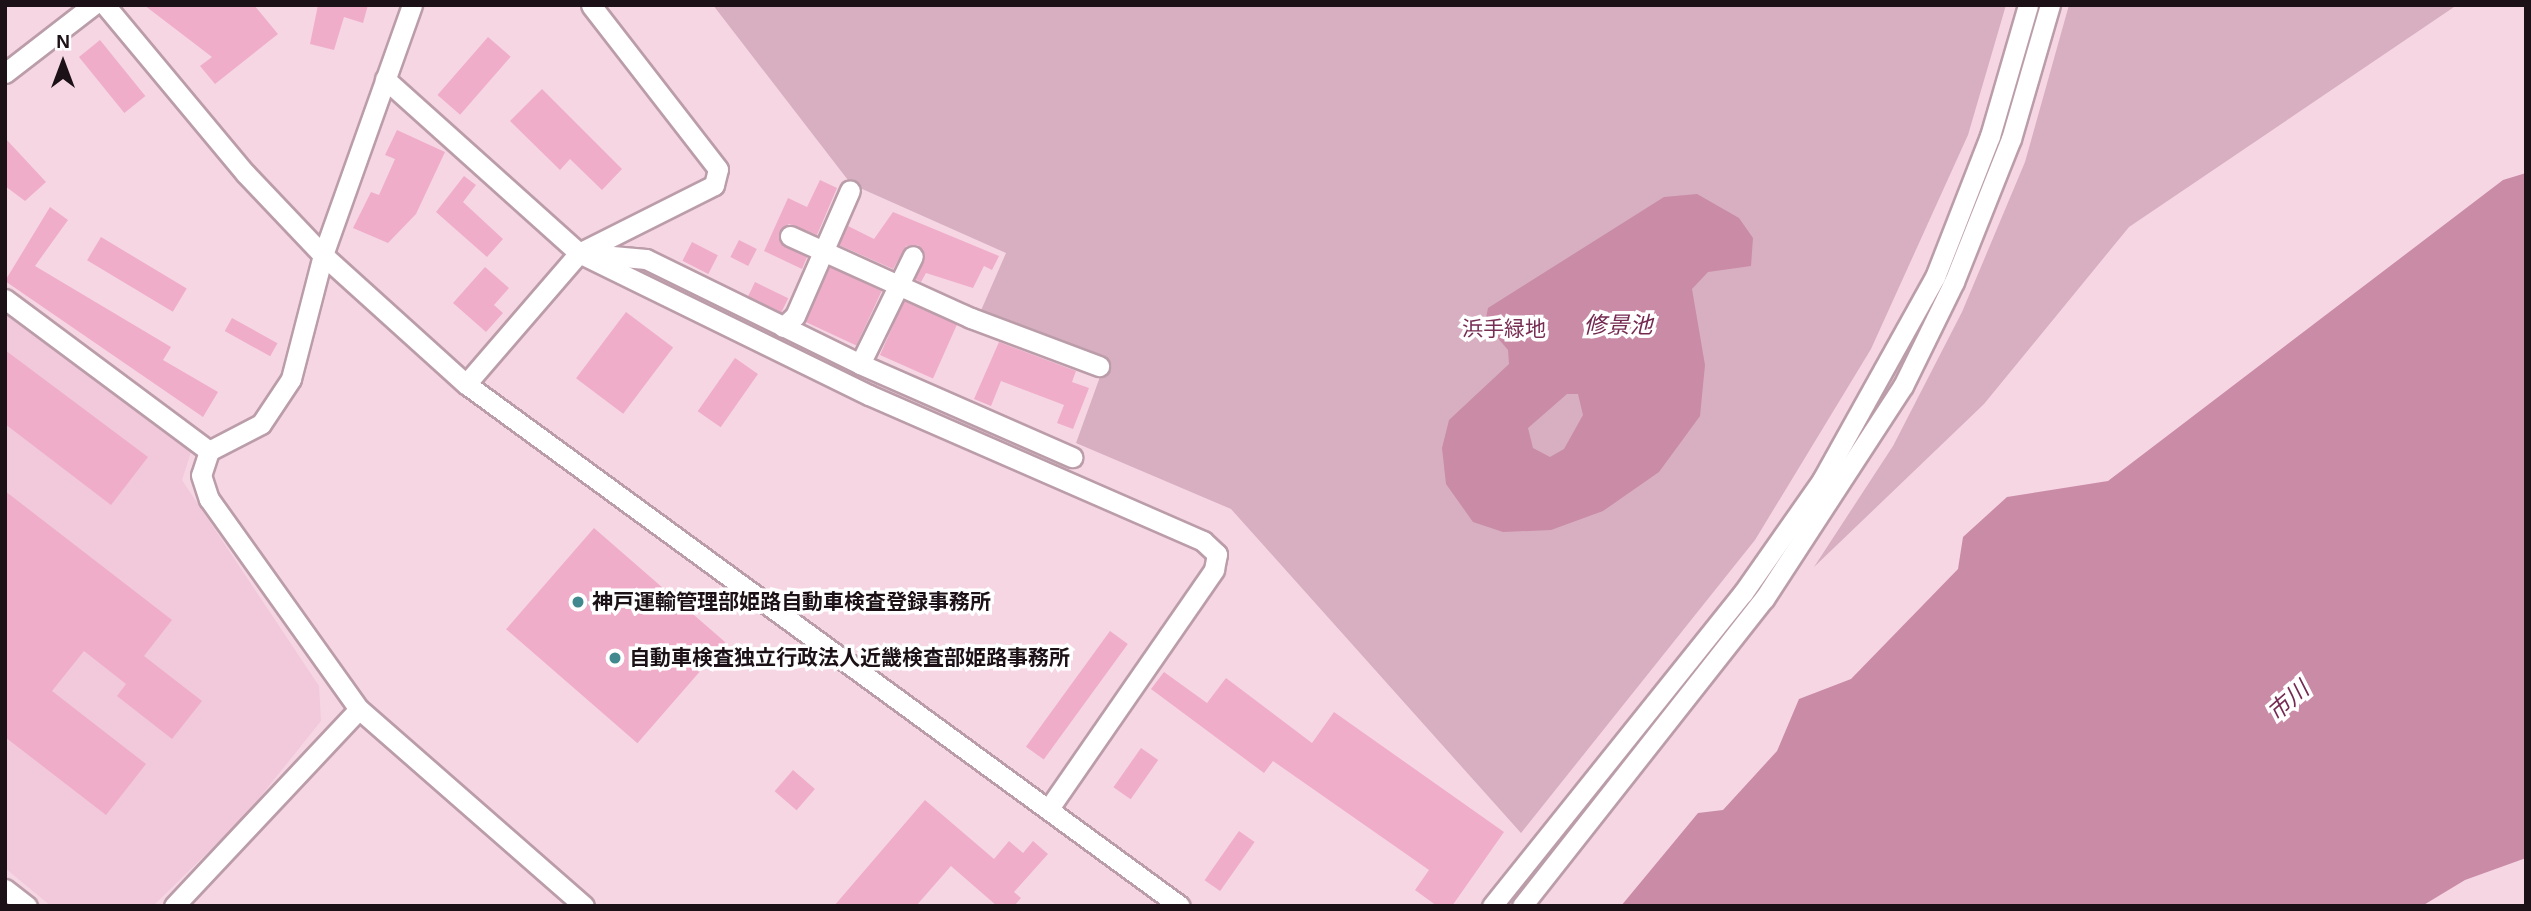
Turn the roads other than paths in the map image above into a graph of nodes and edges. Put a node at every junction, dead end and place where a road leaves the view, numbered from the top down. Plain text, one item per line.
1 (93, 5) edge
2 (105, 5) edge
3 (412, 5) edge
4 (591, 5) edge
5 (2028, 5) edge
6 (2050, 5) edge
7 (5, 73) edge
8 (385, 79) junction
9 (1998, 107) junction
10 (2019, 113) junction
11 (850, 190) dead end
12 (790, 236) dead end
13 (822, 251) junction
14 (579, 253) junction
15 (323, 255) junction
16 (913, 256) dead end
17 (899, 286) junction
18 (5, 299) edge
19 (783, 327) junction
20 (860, 364) junction
21 (1100, 366) dead end
22 (466, 384) junction
23 (209, 451) junction
24 (1072, 457) dead end
25 (359, 709) junction
26 (1049, 808) junction
27 (5, 889) edge
28 (27, 906) edge
29 (174, 906) edge
30 (584, 906) edge
31 (1180, 906) edge
32 (1492, 906) edge
33 (1522, 906) edge

1 - 7 street
2 - 15 street
3 - 8 street
4 - 14 street
5 - 9 street
6 - 10 street
8 - 14 street
8 - 15 street
9 - 10 street
9 - 32 street
10 - 33 street
11 - 13 street
12 - 13 street
13 - 17 street
13 - 19 street
14 - 19 street
14 - 22 street
14 - 26 street
15 - 22 street
15 - 23 street
16 - 17 street
17 - 20 street
17 - 21 street
18 - 23 street
19 - 20 street
20 - 24 street
22 - 26 street
23 - 25 street
25 - 29 street
25 - 30 street
26 - 31 street
27 - 28 street

